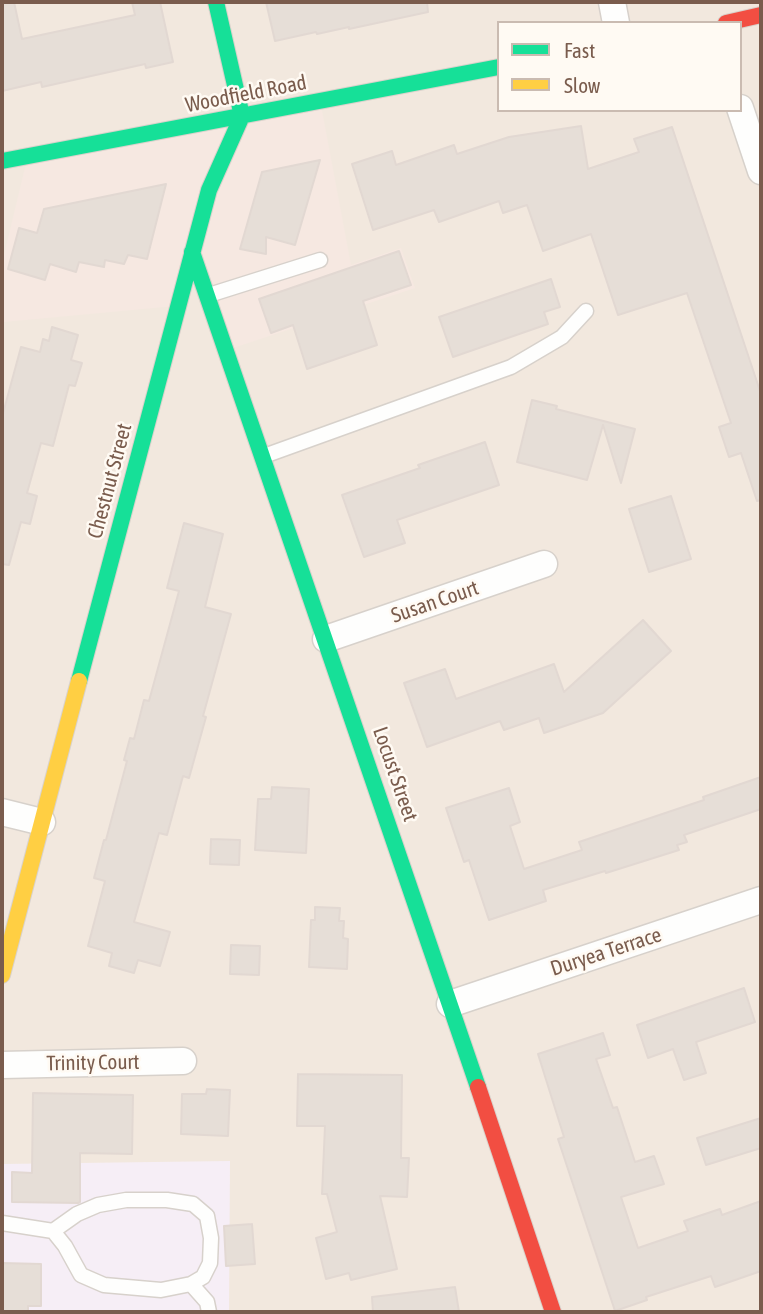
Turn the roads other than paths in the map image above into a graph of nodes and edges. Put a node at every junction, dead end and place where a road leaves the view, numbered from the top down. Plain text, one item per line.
1 (216, 2) edge
2 (612, 2) edge
3 (761, 15) edge
4 (617, 21) edge
5 (735, 21) edge
6 (497, 67) edge
7 (741, 112) edge
8 (242, 116) junction
9 (2, 161) edge
10 (761, 171) edge
11 (192, 252) junction
12 (320, 260) dead end
13 (207, 295) junction
14 (586, 311) dead end
15 (262, 457) junction
16 (544, 564) dead end
17 (326, 639) junction
18 (2, 813) edge
19 (42, 822) junction
20 (761, 900) edge
21 (2, 975) edge
22 (450, 1004) junction
23 (183, 1061) dead end
24 (2, 1065) edge
25 (2, 1223) edge
26 (53, 1231) junction
27 (191, 1284) junction
28 (209, 1312) edge
29 (553, 1312) edge

1 - 8 street
2 - 4 street
3 - 5 street
6 - 8 street, Woodfield Road
7 - 10 street
8 - 9 street, Woodfield Road
8 - 11 street, Chestnut Street
11 - 13 street, Locust Street
11 - 19 street, Chestnut Street
12 - 13 lane
13 - 15 street, Locust Street
14 - 15 lane
15 - 17 street, Locust Street
16 - 17 street, Susan Court
17 - 22 street, Locust Street
18 - 19 street
19 - 21 street, Chestnut Street
20 - 22 street, Duryea Terrace
22 - 29 street, Locust Street
23 - 24 street, Trinity Court
25 - 26 lane
26 - 27 lane
26 - 27 lane
27 - 28 lane

